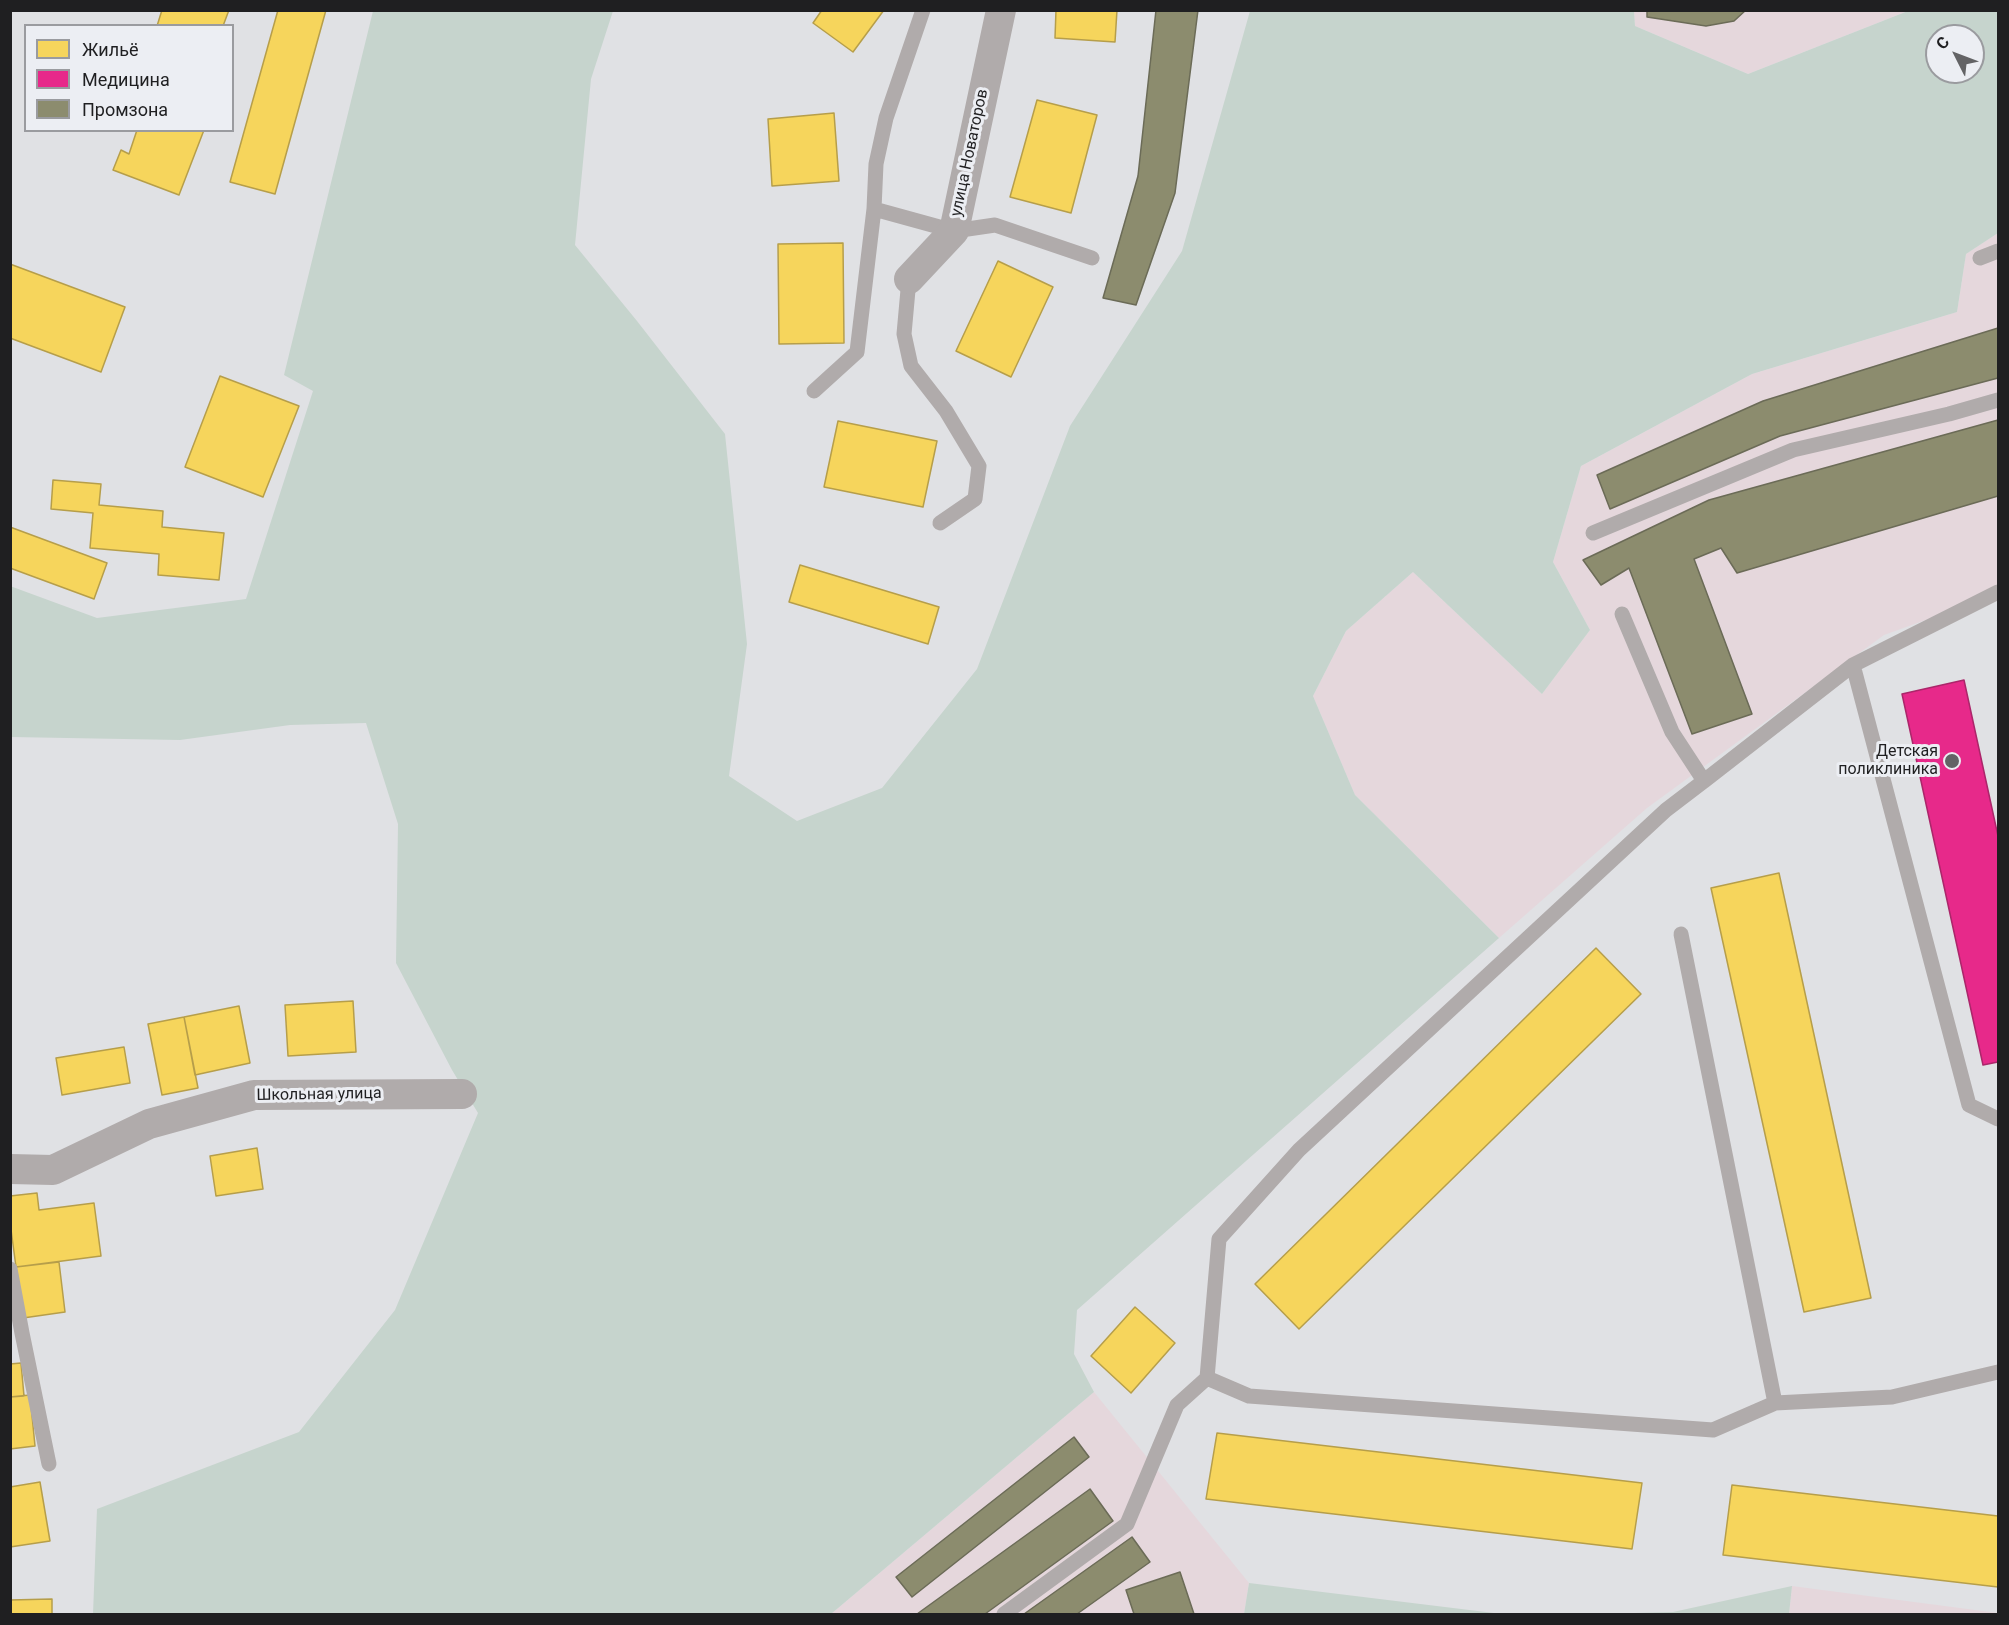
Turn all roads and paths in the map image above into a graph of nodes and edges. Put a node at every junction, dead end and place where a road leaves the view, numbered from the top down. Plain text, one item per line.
1 (923, 10) edge
2 (1001, 10) edge
3 (874, 209) junction
4 (954, 231) junction
5 (1998, 251) edge
6 (1092, 258) dead end
7 (1980, 258) dead end
8 (909, 279) joint
9 (814, 391) dead end
10 (1998, 400) edge
11 (940, 523) dead end
12 (1593, 534) dead end
13 (1998, 592) edge
14 (1622, 614) dead end
15 (1853, 665) junction
16 (1704, 781) junction
17 (1681, 934) dead end
18 (462, 1094) dead end
19 (1998, 1119) edge
20 (10, 1169) edge
21 (10, 1269) edge
22 (1998, 1372) edge
23 (1207, 1378) junction
24 (1774, 1403) junction
25 (49, 1464) dead end
26 (1004, 1614) edge

1 - 3 lane
2 - 4 street, улица Новаторов
3 - 4 lane
3 - 9 lane
4 - 6 lane
4 - 8 street, улица Новаторов
5 - 7 lane
8 - 11 lane
10 - 12 lane
13 - 15 lane
14 - 16 lane
15 - 16 lane
15 - 19 lane
16 - 23 lane
17 - 24 lane
18 - 20 street, Школьная улица
21 - 25 lane
22 - 24 lane
23 - 24 lane
23 - 26 lane

